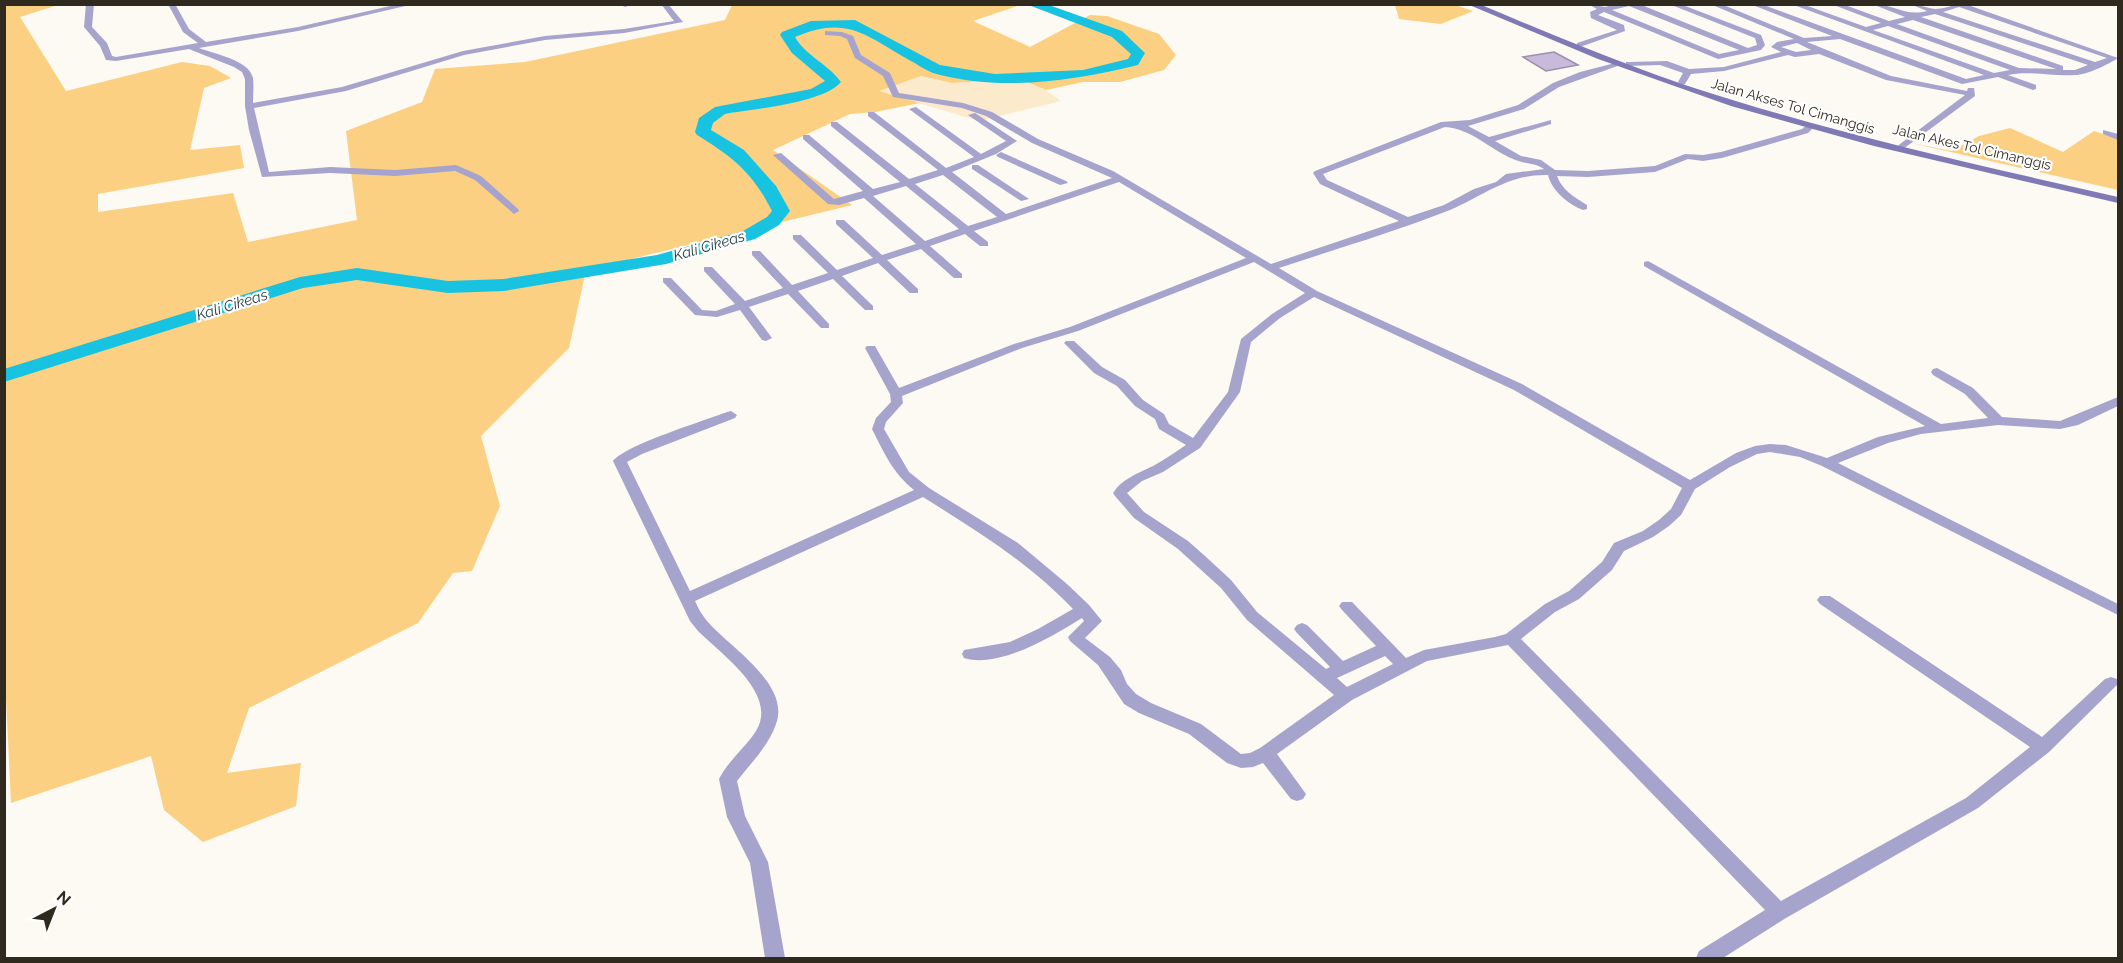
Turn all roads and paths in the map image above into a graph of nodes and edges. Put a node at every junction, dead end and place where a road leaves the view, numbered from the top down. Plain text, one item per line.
1 (90, 4) edge
2 (171, 4) edge
3 (411, 4) edge
4 (631, 4) edge
5 (664, 4) edge
6 (1471, 4) edge
7 (1481, 4) edge
8 (1591, 4) edge
9 (1630, 4) edge
10 (1672, 4) edge
11 (1713, 4) edge
12 (1753, 4) edge
13 (1794, 4) edge
14 (1834, 4) edge
15 (1875, 4) edge
16 (1913, 4) edge
17 (625, 5) edge
18 (1958, 5) edge
19 (1604, 10) junction
20 (1934, 12) junction
21 (1912, 17) junction
22 (1888, 24) junction
23 (1865, 30) junction
24 (828, 33) dead end
25 (1840, 37) junction
26 (1830, 40) junction
27 (1760, 41) junction
28 (1803, 41) junction
29 (203, 43) junction
30 (188, 46) junction
31 (1582, 47) junction
32 (1781, 49) junction
33 (1747, 50) junction
34 (1814, 51) junction
35 (1624, 64) junction
36 (2098, 66) junction
37 (1685, 70) junction
38 (2020, 70) junction
39 (2076, 74) junction
40 (1996, 75) junction
41 (1682, 82) junction
42 (1968, 83) junction
43 (2033, 87) dead end
44 (1960, 94) dead end
45 (249, 106) junction
46 (913, 109) dead end
47 (871, 114) dead end
48 (972, 115) dead end
49 (1548, 122) dead end
50 (834, 124) dead end
51 (1457, 124) junction
52 (1813, 124) junction
53 (2106, 132) dead end
54 (806, 137) dead end
55 (2118, 137) edge
56 (1033, 140) junction
57 (1488, 140) junction
58 (1903, 146) junction
59 (778, 155) dead end
60 (1001, 155) junction
61 (980, 157) junction
62 (944, 171) junction
63 (1552, 172) junction
64 (1120, 179) junction
65 (905, 182) junction
66 (1063, 183) dead end
67 (868, 193) junction
68 (2118, 195) edge
69 (1024, 199) dead end
70 (2118, 200) edge
71 (1583, 207) dead end
72 (514, 211) dead end
73 (1005, 218) junction
74 (1408, 221) junction
75 (840, 222) dead end
76 (968, 231) junction
77 (797, 237) dead end
78 (984, 244) dead end
79 (923, 246) junction
80 (756, 253) dead end
81 (1252, 259) junction
82 (879, 260) junction
83 (1648, 264) dead end
84 (1270, 268) junction
85 (708, 269) dead end
86 (836, 275) junction
87 (958, 276) dead end
88 (667, 280) dead end
89 (791, 290) junction
90 (914, 291) dead end
91 (1313, 293) junction
92 (743, 306) junction
93 (869, 308) dead end
94 (825, 326) dead end
95 (766, 338) dead end
96 (1071, 343) dead end
97 (871, 348) dead end
98 (1937, 372) dead end
99 (896, 394) junction
100 (2118, 402) edge
101 (731, 415) dead end
102 (1998, 421) junction
103 (1937, 427) junction
104 (1194, 445) junction
105 (1827, 462) junction
106 (1690, 486) junction
107 (924, 491) junction
108 (686, 598) junction
109 (1825, 600) dead end
110 (1347, 606) dead end
111 (1084, 609) junction
112 (2118, 610) edge
113 (1302, 629) dead end
114 (1511, 638) junction
115 (1387, 648) junction
116 (970, 654) dead end
117 (1404, 666) junction
118 (2116, 682) edge
119 (1346, 695) junction
120 (2043, 747) junction
121 (1266, 753) junction
122 (1298, 794) dead end
123 (1779, 912) junction
124 (775, 958) edge
125 (1707, 958) edge

1 - 30 street
2 - 29 street
3 - 29 street
4 - 17 street
5 - 45 street
6 - 31 main road, Jalan Akses Tol Cimanggis
7 - 31 main road
8 - 19 street
9 - 19 street
9 - 33 street
10 - 27 street
11 - 28 street
12 - 25 street
13 - 23 street
14 - 22 street
15 - 21 street
16 - 20 street
18 - 20 street
18 - 36 street
19 - 31 street
19 - 33 street
20 - 21 street
20 - 36 street
21 - 22 street
21 - 39 street
22 - 23 street
22 - 38 street
23 - 25 street
23 - 40 street
24 - 56 street
25 - 26 street
25 - 42 street
26 - 28 street
26 - 34 street
27 - 32 street
27 - 33 street
28 - 32 street
28 - 34 street
29 - 30 street
30 - 45 street
31 - 35 main road, Jalan Akses Tol Cimanggis
32 - 34 street
32 - 37 street
34 - 44 street
35 - 37 street
35 - 41 main road, Jalan Akes Tol Cimanggis
35 - 51 street
35 - 52 main road, Jalan Akses Tol Cimanggis
36 - 39 street
37 - 41 street
38 - 39 street
38 - 40 street
40 - 42 street
40 - 43 street
41 - 52 main road, Jalan Akes Tol Cimanggis
42 - 58 street
45 - 72 street
46 - 61 street
47 - 62 street
48 - 61 street
49 - 57 street
50 - 65 street
51 - 57 street
51 - 74 street
52 - 58 main road, Jalan Akes Tol Cimanggis
52 - 63 street
52 - 70 main road, Jalan Akses Tol Cimanggis
53 - 55 street
54 - 67 street
56 - 60 street
56 - 64 street
57 - 63 street
58 - 68 main road, Jalan Akes Tol Cimanggis
59 - 67 street
60 - 66 street
60 - 69 street
61 - 62 street
62 - 65 street
62 - 73 street
63 - 71 street
63 - 74 street
64 - 73 street
64 - 81 street
65 - 67 street
65 - 76 street
67 - 79 street
73 - 76 street
74 - 84 street
75 - 82 street
76 - 78 street
76 - 79 street
77 - 86 street
79 - 82 street
79 - 87 street
80 - 89 street
81 - 84 street
81 - 99 street
82 - 86 street
82 - 90 street
83 - 103 street
84 - 91 street
85 - 92 street
86 - 89 street
86 - 93 street
88 - 92 street
89 - 92 street
89 - 94 street
91 - 104 street
91 - 106 street
92 - 95 street
96 - 104 street
97 - 99 street
98 - 102 street
99 - 107 street
100 - 102 street
101 - 108 street
102 - 103 street
103 - 105 street
104 - 119 street
105 - 106 street
105 - 112 street
106 - 114 street
107 - 108 street
107 - 111 street
108 - 124 street
109 - 120 street
110 - 115 street
111 - 116 street
111 - 121 street
113 - 115 street
114 - 117 street
114 - 123 street
115 - 117 street
117 - 119 street
118 - 120 street
119 - 121 street
120 - 123 street
121 - 122 street
123 - 125 street

